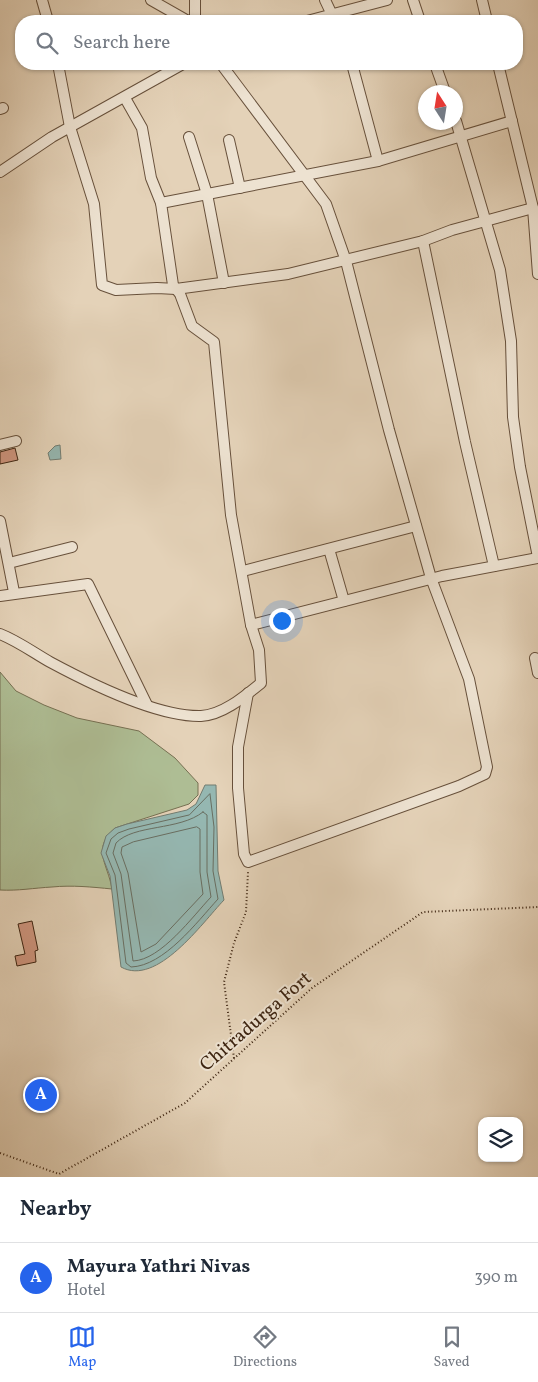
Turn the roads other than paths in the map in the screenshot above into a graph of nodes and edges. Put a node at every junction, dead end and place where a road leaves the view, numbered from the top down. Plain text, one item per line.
1 (42, 0) edge
2 (151, 0) edge
3 (196, 0) edge
4 (325, 0) edge
5 (387, 0) edge
6 (413, 0) edge
7 (482, 0) edge
8 (165, 5) edge
9 (46, 15) edge
10 (179, 15) edge
11 (195, 15) edge
12 (332, 15) edge
13 (343, 15) edge
14 (418, 15) edge
15 (486, 15) edge
16 (59, 70) edge
17 (173, 70) edge
18 (226, 70) edge
19 (354, 70) edge
20 (437, 70) edge
21 (499, 70) edge
22 (442, 85) edge
23 (124, 98) junction
24 (512, 121) junction
25 (70, 127) junction
26 (459, 130) edge
27 (461, 136) junction
28 (190, 137) dead end
29 (229, 140) dead end
30 (378, 161) junction
31 (0, 172) edge
32 (306, 176) junction
33 (240, 188) junction
34 (206, 194) junction
35 (161, 203) junction
36 (533, 208) junction
37 (486, 220) junction
38 (423, 241) junction
39 (346, 261) junction
40 (538, 274) edge
41 (224, 283) junction
42 (176, 289) junction
43 (16, 441) dead end
44 (0, 445) edge
45 (0, 522) edge
46 (416, 526) junction
47 (72, 547) dead end
48 (329, 548) junction
49 (538, 557) edge
50 (9, 563) junction
51 (494, 566) junction
52 (243, 570) junction
53 (431, 578) junction
54 (14, 592) junction
55 (0, 596) edge
56 (344, 601) junction
57 (251, 625) junction
58 (0, 634) edge
59 (536, 658) dead end
60 (538, 673) edge
61 (248, 693) junction
62 (147, 705) junction

1 - 9 street
2 - 8 street
3 - 11 street
4 - 12 street
5 - 13 street
6 - 14 street
7 - 15 street
8 - 10 street
16 - 25 street
17 - 23 street
18 - 32 street
19 - 30 street
20 - 22 street
21 - 24 street
23 - 25 street
23 - 35 street
24 - 27 street
24 - 36 street
25 - 31 street
25 - 42 street
26 - 27 street
27 - 30 street
27 - 37 street
28 - 34 street
29 - 33 street
30 - 32 street
32 - 33 street
32 - 39 street
33 - 34 street
34 - 35 street
34 - 41 street
35 - 42 street
36 - 37 street
36 - 40 street
37 - 38 street
37 - 49 street
38 - 39 street
38 - 51 street
39 - 41 street
39 - 46 street
41 - 42 street
42 - 52 street
43 - 44 street
45 - 50 street
46 - 48 street
46 - 53 street
47 - 50 street
48 - 52 street
48 - 56 street
49 - 51 street
50 - 54 street
51 - 53 street
52 - 57 street
53 - 56 street
53 - 61 street
54 - 55 street
54 - 62 street
56 - 57 street
57 - 61 street
58 - 62 street
59 - 60 street
61 - 62 street

